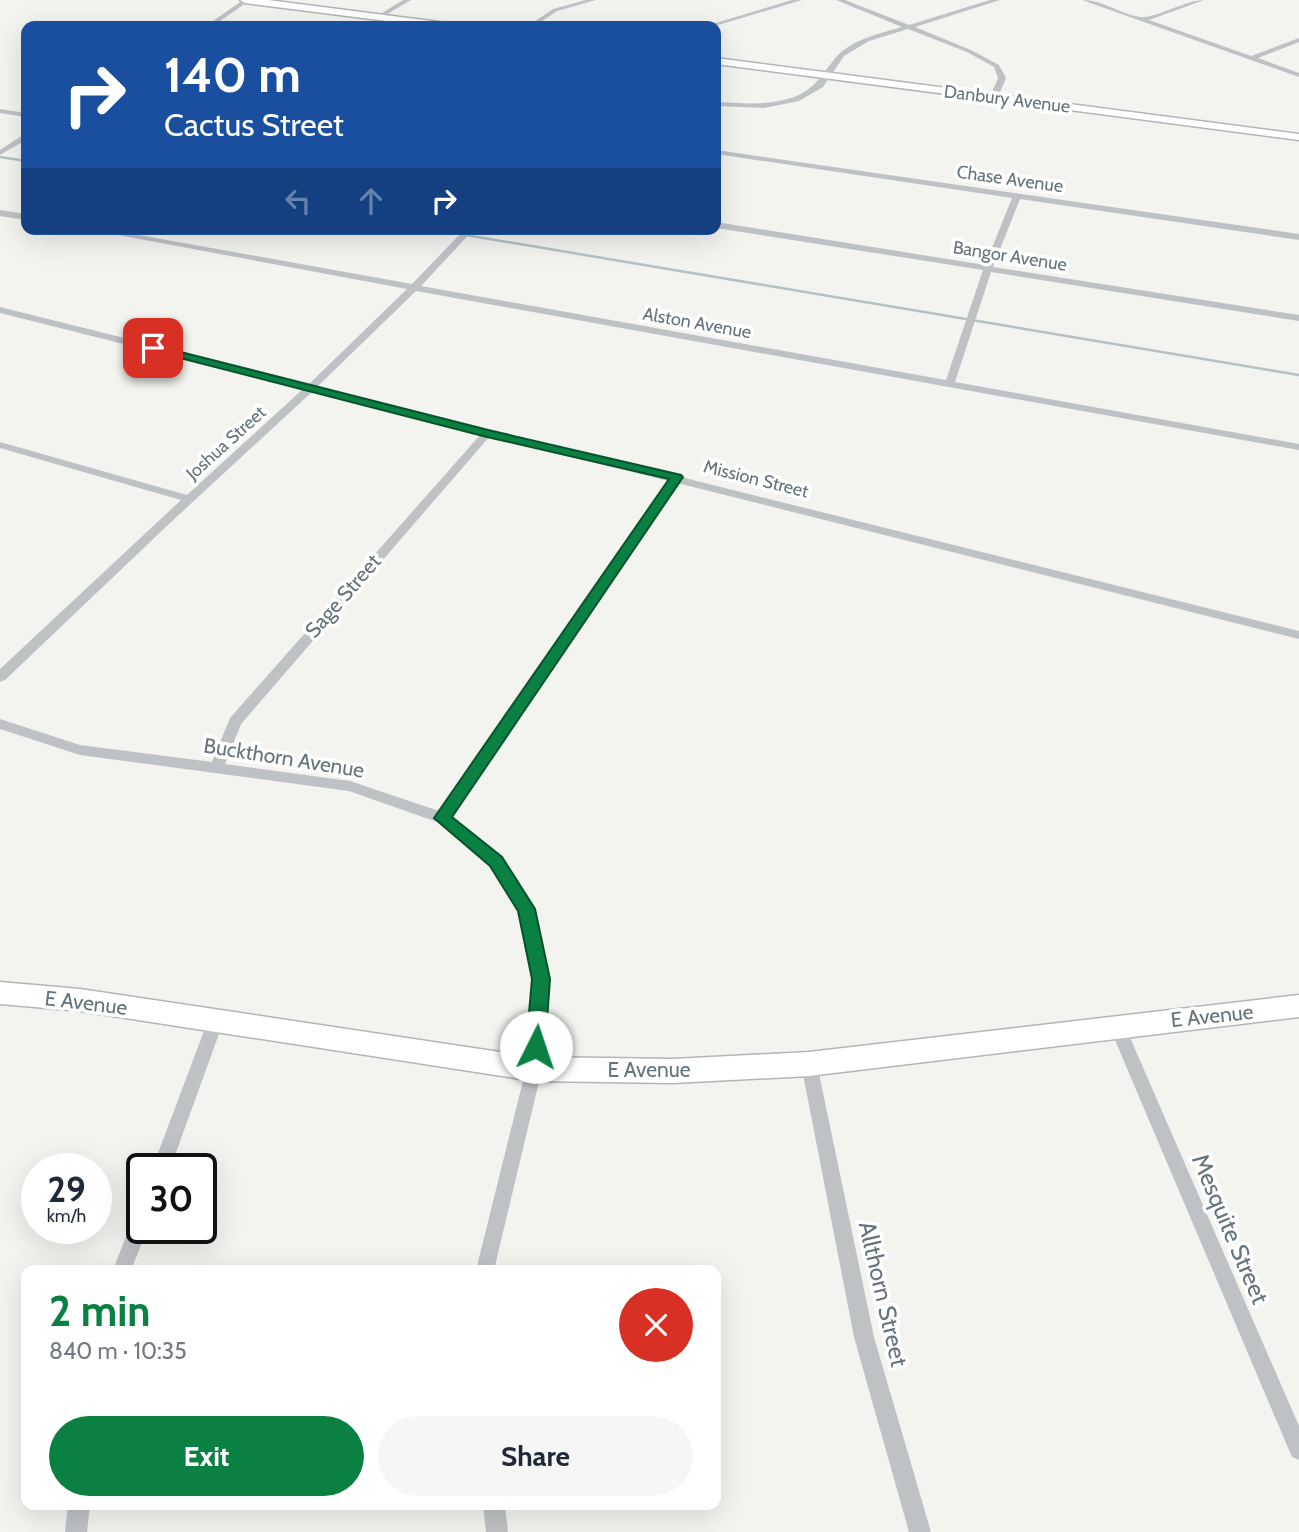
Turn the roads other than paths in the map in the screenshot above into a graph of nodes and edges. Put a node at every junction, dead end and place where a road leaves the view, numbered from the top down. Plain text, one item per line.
1 (246, 0) edge
2 (408, 0) edge
3 (593, 0) edge
4 (799, 0) edge
5 (839, 0) edge
6 (998, 0) edge
7 (1085, 0) edge
8 (1201, 0) edge
9 (377, 18) junction
10 (1143, 20) junction
11 (216, 21) edge
12 (403, 21) edge
13 (538, 21) edge
14 (721, 23) edge
15 (911, 28) junction
16 (1299, 40) edge
17 (1252, 58) junction
18 (721, 62) edge
19 (1299, 75) edge
20 (825, 76) junction
21 (994, 97) junction
22 (721, 104) edge
23 (0, 111) edge
24 (21, 114) edge
25 (1299, 137) edge
26 (21, 140) edge
27 (0, 153) edge
28 (721, 153) edge
29 (1017, 196) junction
30 (0, 213) edge
31 (21, 217) edge
32 (721, 226) edge
33 (122, 235) edge
34 (464, 235) edge
35 (1299, 237) edge
36 (990, 268) junction
37 (415, 289) junction
38 (0, 310) edge
39 (1299, 318) edge
40 (950, 383) junction
41 (313, 388) junction
42 (487, 433) junction
43 (0, 445) edge
44 (1299, 447) edge
45 (676, 477) junction
46 (188, 499) junction
47 (1299, 635) edge
48 (0, 677) edge
49 (0, 724) edge
50 (216, 769) junction
51 (442, 818) junction
52 (0, 993) edge
53 (1299, 1006) edge
54 (215, 1023) junction
55 (1117, 1026) junction
56 (808, 1064) junction
57 (534, 1069) junction
58 (167, 1153) edge
59 (132, 1244) edge
60 (124, 1265) edge
61 (486, 1265) edge
62 (1299, 1450) edge
63 (78, 1510) edge
64 (495, 1510) edge
65 (76, 1532) edge
66 (497, 1532) edge
67 (920, 1532) edge

1 - 9 street
1 - 11 street
2 - 9 street
3 - 13 street
4 - 14 street
5 - 15 street
6 - 15 street
7 - 10 street
8 - 10 street
9 - 12 street
10 - 17 street
15 - 20 street
15 - 21 street
16 - 17 street
17 - 19 street
18 - 20 street, Danbury Avenue
20 - 21 street, Danbury Avenue
20 - 22 street
21 - 25 street, Danbury Avenue
23 - 24 street
26 - 27 street
28 - 29 street, Chase Avenue
29 - 35 street, Chase Avenue
29 - 36 street
30 - 31 street
32 - 36 street, Bangor Avenue
33 - 37 street, Alston Avenue
34 - 37 street, Joshua Street
36 - 39 street, Bangor Avenue
36 - 40 street
37 - 40 street, Alston Avenue
37 - 41 street, Joshua Street
38 - 41 street, Mission Street
40 - 44 street, Alston Avenue
41 - 42 street, Mission Street
41 - 46 street, Joshua Street
42 - 45 street, Mission Street
42 - 50 street, Sage Street
43 - 46 street
45 - 47 street, Mission Street
45 - 51 street
46 - 48 street, Joshua Street
49 - 50 street, Buckthorn Avenue
50 - 51 street, Buckthorn Avenue
51 - 57 street, Buckthorn Avenue
52 - 54 street, E Avenue
53 - 55 street, E Avenue
54 - 57 street, E Avenue
54 - 58 street
55 - 56 street, E Avenue
55 - 62 street, Mesquite Street
56 - 57 street, E Avenue
56 - 67 street, Allthorn Street
57 - 61 street, Buckthorn Avenue
59 - 60 street
63 - 65 street
64 - 66 street

